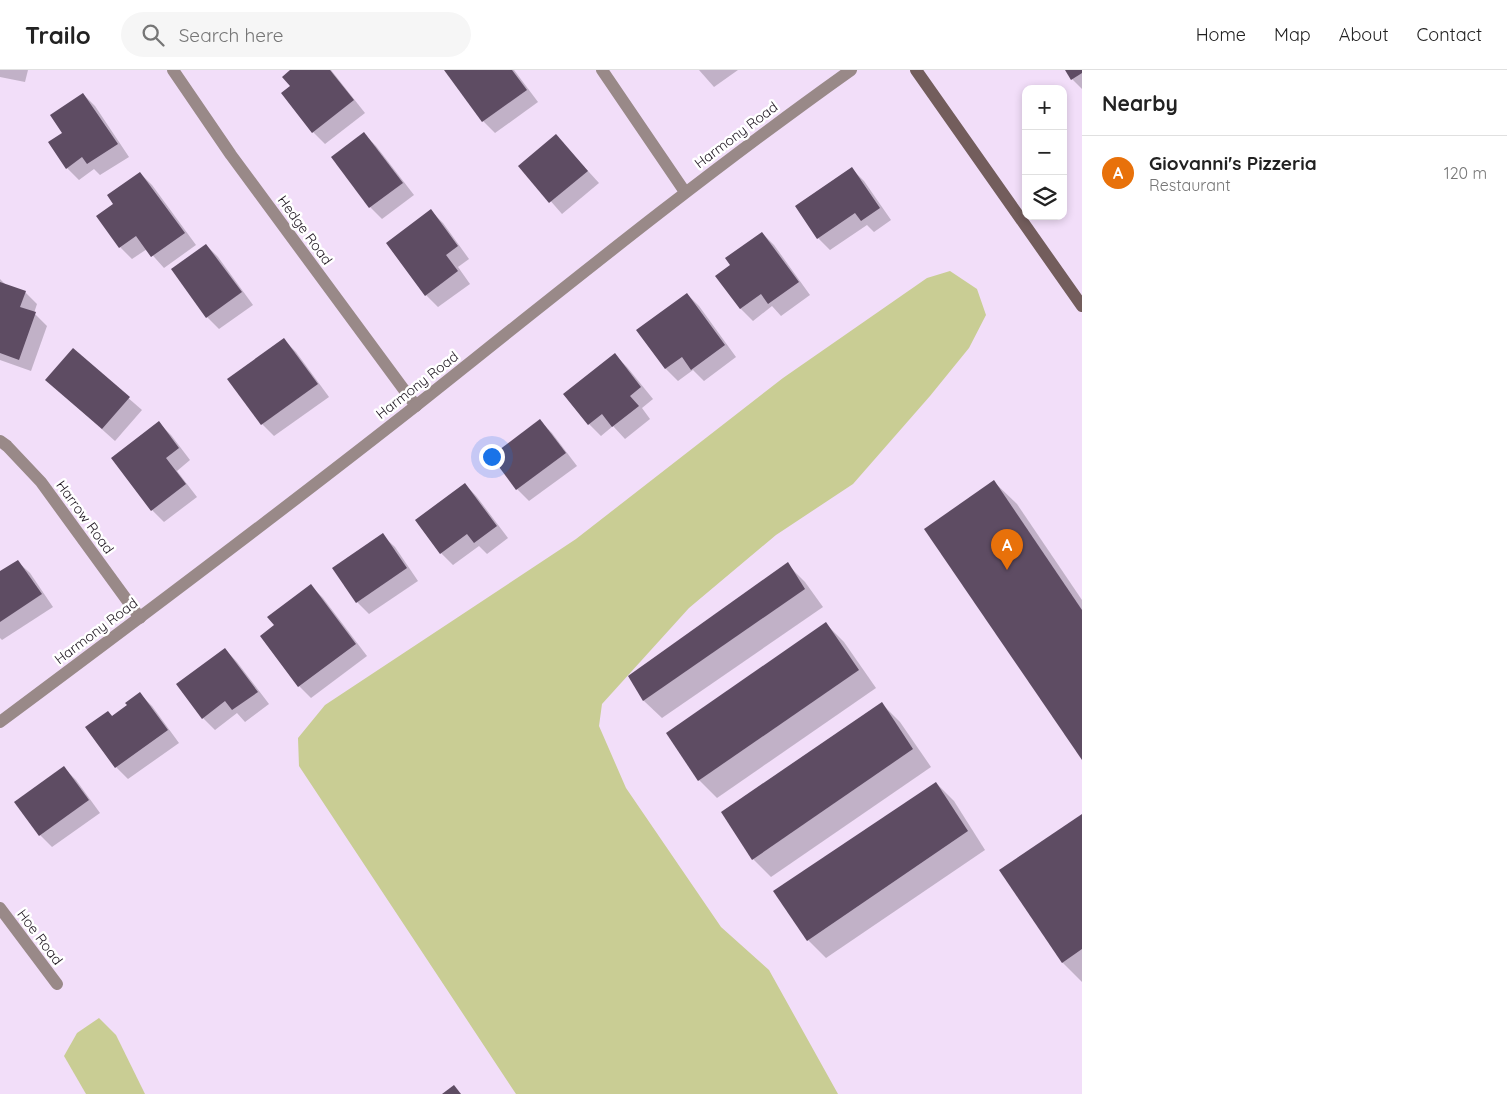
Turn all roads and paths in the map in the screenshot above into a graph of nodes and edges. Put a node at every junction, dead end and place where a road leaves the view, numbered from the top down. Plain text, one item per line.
1 (173, 70) edge
2 (602, 70) edge
3 (852, 70) edge
4 (916, 70) edge
5 (685, 192) junction
6 (1082, 306) edge
7 (416, 406) junction
8 (0, 440) edge
9 (140, 618) junction
10 (0, 722) edge
11 (0, 908) edge
12 (57, 984) dead end

1 - 7 street, Hedge Road
2 - 5 street
3 - 5 street, Harmony Road
4 - 6 main road
5 - 7 street, Harmony Road
7 - 9 street, Harmony Road
8 - 9 street, Harrow Road
9 - 10 street, Harmony Road
11 - 12 street, Hoe Road

